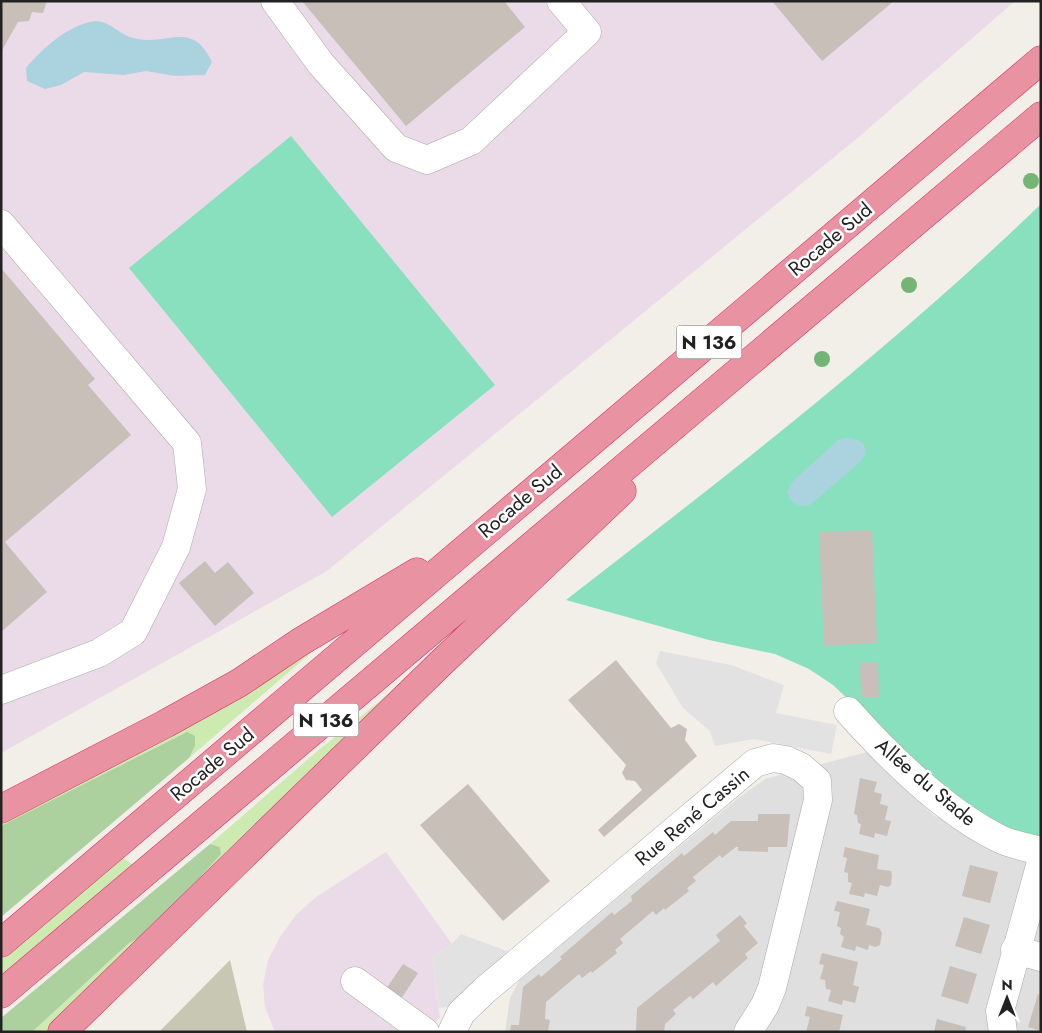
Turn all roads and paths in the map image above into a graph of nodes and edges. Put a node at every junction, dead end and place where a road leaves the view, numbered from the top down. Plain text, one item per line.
1 (275, 1) edge
2 (561, 1) edge
3 (1041, 60) edge
4 (1041, 116) edge
5 (1, 224) edge
6 (650, 446) junction
7 (485, 531) junction
8 (1, 690) edge
9 (848, 711) dead end
10 (1, 809) edge
11 (1041, 852) edge
12 (1041, 862) edge
13 (1, 943) edge
14 (1015, 950) junction
15 (1041, 957) edge
16 (356, 981) dead end
17 (1, 994) edge
18 (62, 1032) edge
19 (425, 1032) edge
20 (452, 1032) edge
21 (748, 1032) edge
22 (1003, 1032) edge

1 - 2 street
3 - 7 highway, Rocade Sud / N 136
4 - 6 highway, Rocade Sud / N 136
5 - 8 street
6 - 17 highway, Rocade Sud / N 136
6 - 18 highway
7 - 10 highway
7 - 13 highway, Rocade Sud / N 136
9 - 11 street, Allée du Stade
12 - 14 street
14 - 15 street
14 - 22 street
16 - 19 street
20 - 21 street, Rue René Cassin

